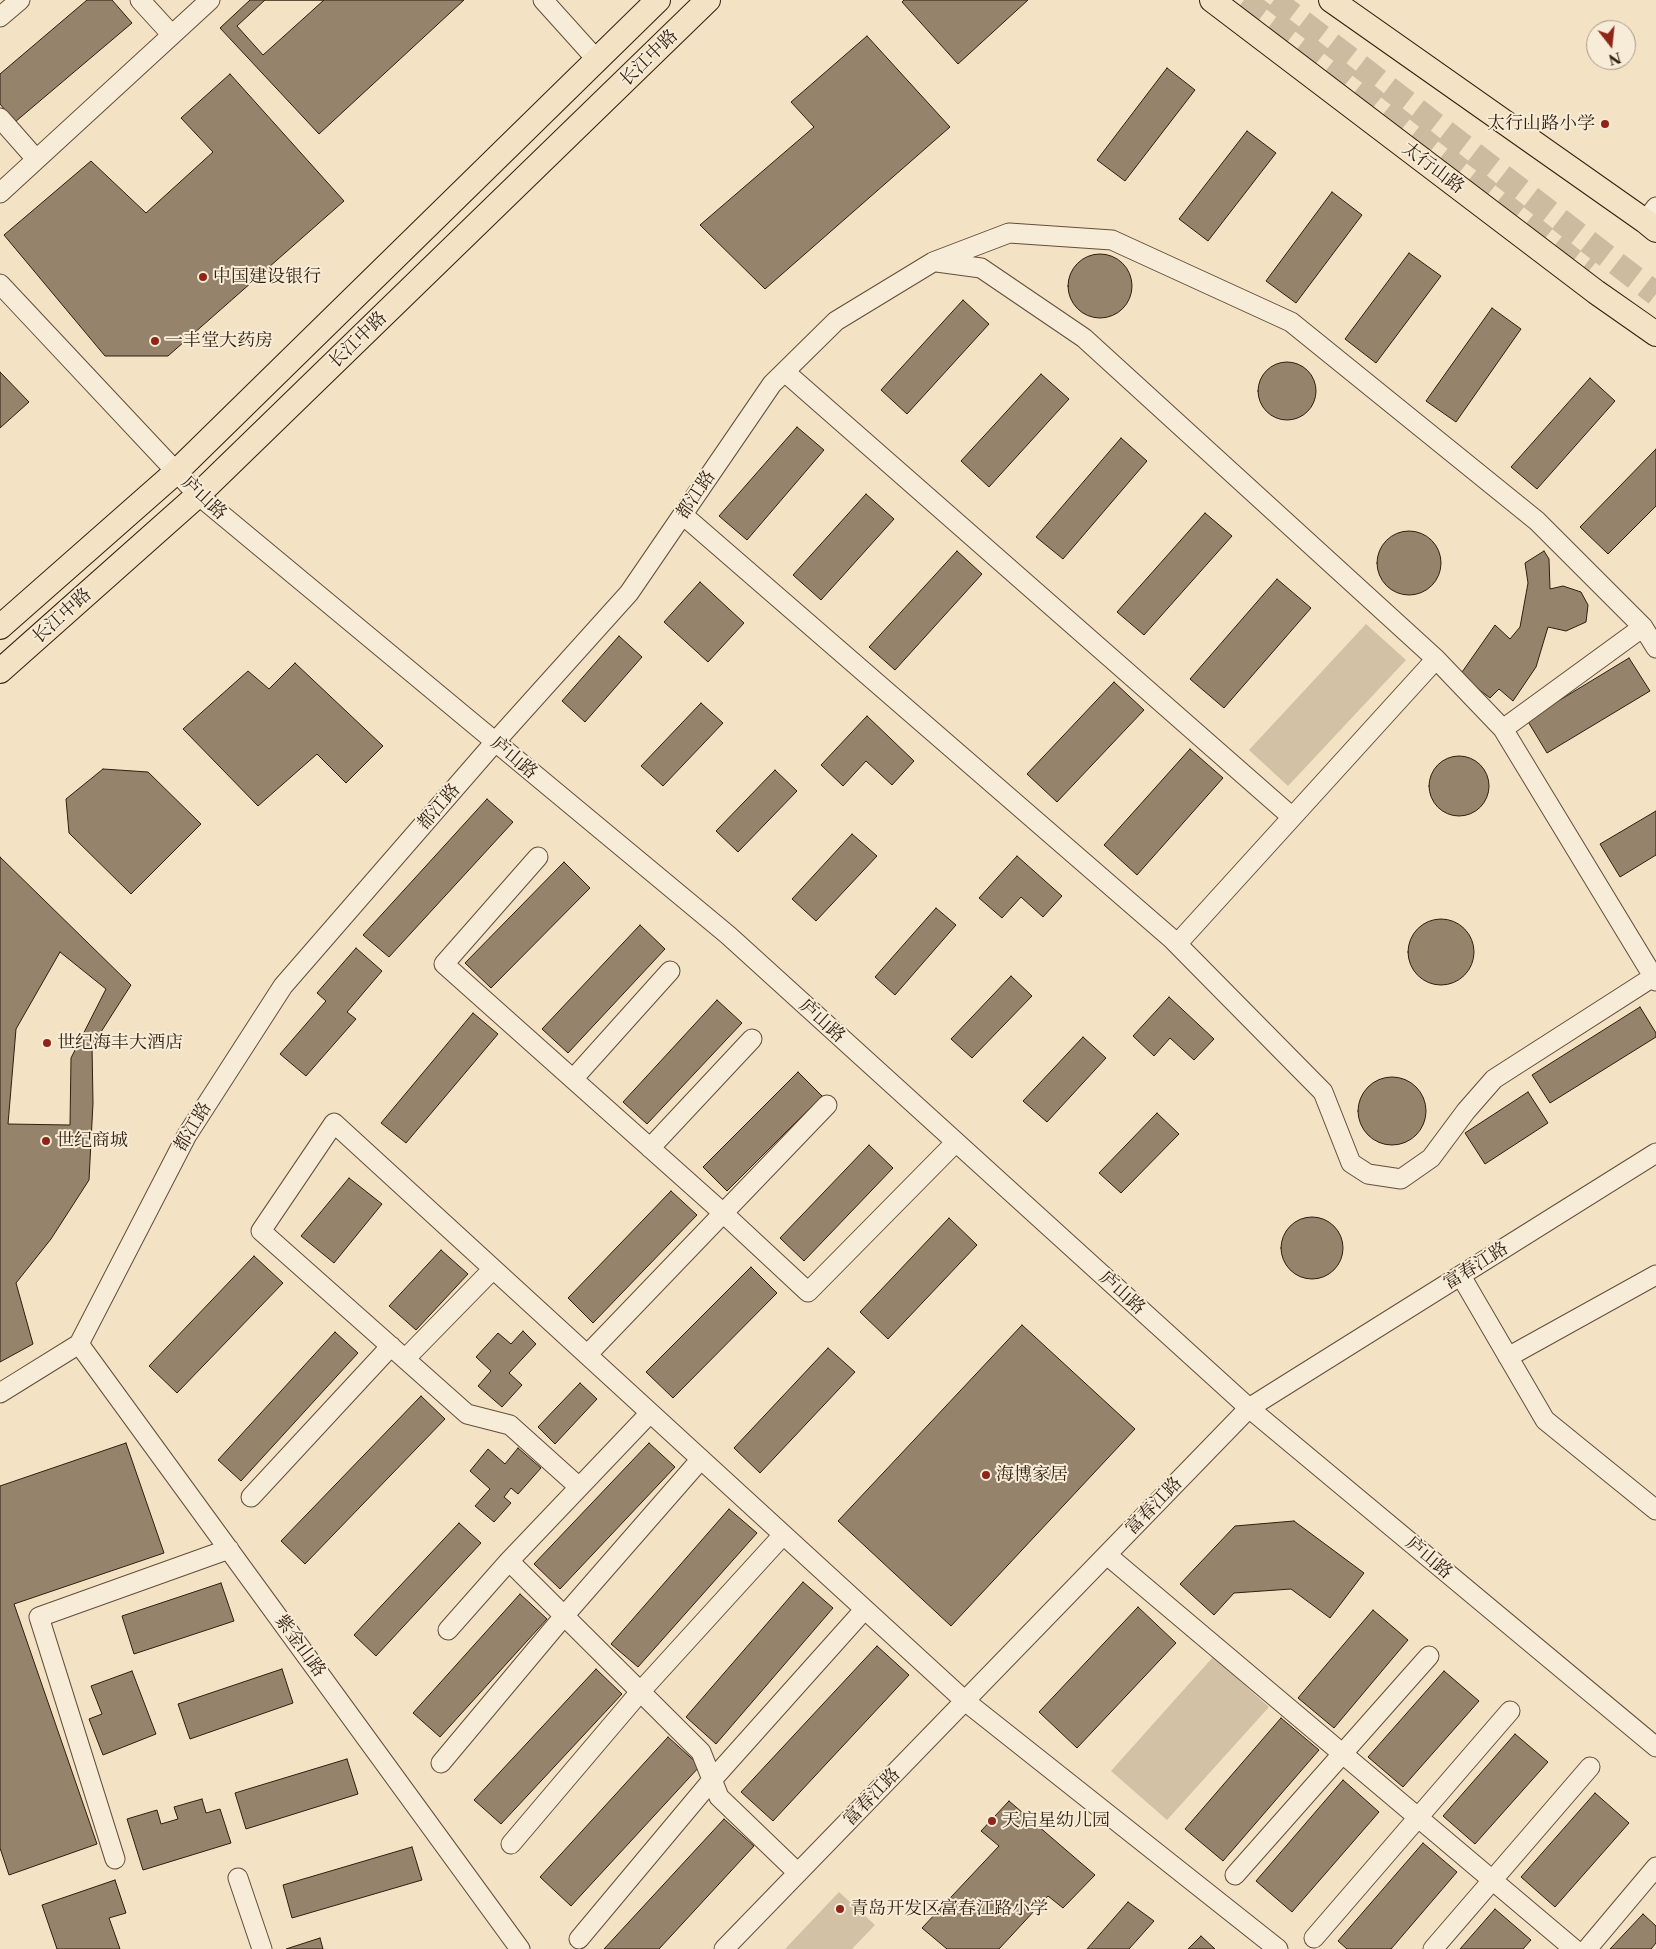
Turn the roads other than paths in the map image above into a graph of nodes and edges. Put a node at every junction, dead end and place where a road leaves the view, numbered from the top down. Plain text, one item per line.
1 (20, 0) edge
2 (140, 0) edge
3 (210, 0) edge
4 (543, 0) edge
5 (658, 0) edge
6 (708, 0) edge
7 (1212, 0) edge
8 (1331, 0) edge
9 (0, 17) edge
10 (172, 35) junction
11 (597, 60) junction
12 (0, 118) edge
13 (36, 159) junction
14 (0, 193) edge
15 (1652, 219) edge
16 (933, 262) junction
17 (0, 284) edge
18 (1656, 334) edge
19 (785, 372) junction
20 (176, 472) junction
21 (198, 495) junction
22 (683, 514) junction
23 (0, 627) edge
24 (1644, 627) junction
25 (1656, 648) edge
26 (1436, 659) junction
27 (0, 671) edge
28 (1503, 729) junction
29 (495, 742) junction
30 (1292, 818) junction
31 (538, 857) dead end
32 (1177, 944) junction
33 (670, 971) dead end
34 (1655, 979) edge
35 (752, 1039) dead end
36 (573, 1079) junction
37 (827, 1105) dead end
38 (956, 1142) junction
39 (650, 1148) junction
40 (1656, 1153) edge
41 (722, 1212) junction
42 (493, 1268) junction
43 (1656, 1274) edge
44 (1461, 1276) junction
45 (80, 1344) junction
46 (391, 1346) junction
47 (587, 1355) junction
48 (1508, 1357) junction
49 (405, 1359) junction
50 (0, 1393) edge
51 (1249, 1408) junction
52 (650, 1413) junction
53 (701, 1459) junction
54 (579, 1487) junction
55 (251, 1497) dead end
56 (1656, 1510) edge
57 (783, 1535) junction
58 (229, 1549) junction
59 (1107, 1555) junction
60 (509, 1562) junction
61 (864, 1610) junction
62 (564, 1616) junction
63 (448, 1630) dead end
64 (1429, 1656) dead end
65 (640, 1692) junction
66 (965, 1702) junction
67 (1510, 1711) dead end
68 (1656, 1747) edge
69 (1342, 1753) junction
70 (441, 1763) dead end
71 (1590, 1767) dead end
72 (712, 1780) junction
73 (1418, 1818) junction
74 (511, 1844) dead end
75 (116, 1859) dead end
76 (1656, 1867) edge
77 (798, 1873) junction
78 (1235, 1875) dead end
79 (238, 1878) dead end
80 (1492, 1880) junction
81 (1314, 1938) dead end
82 (578, 1940) dead end
83 (262, 1949) edge
84 (520, 1949) edge
85 (724, 1949) edge
86 (1278, 1949) edge
87 (1433, 1949) edge
88 (1574, 1949) edge
89 (1587, 1949) edge

1 - 9 street
2 - 10 street
3 - 10 street
4 - 11 street
5 - 11 main road, 长江中路
6 - 21 main road, 长江中路
7 - 18 main road, 太行山路
8 - 15 main road
10 - 13 street
11 - 20 main road, 长江中路
12 - 13 street
13 - 14 street
16 - 19 street, 都江路
16 - 24 street, 都江路
16 - 26 street
17 - 20 street, 庐山路
19 - 22 street, 都江路
19 - 30 street
20 - 21 street, 庐山路
20 - 23 main road, 长江中路
21 - 27 main road, 长江中路
21 - 29 street, 庐山路
22 - 29 street, 都江路
22 - 32 street
24 - 25 street, 都江路
24 - 28 street
26 - 28 street
26 - 30 street
28 - 34 street
29 - 38 street, 庐山路
29 - 45 street, 都江路
30 - 32 street
31 - 36 street
32 - 34 street
33 - 36 street
35 - 39 street
36 - 39 street
37 - 41 street
38 - 41 street
38 - 51 street, 庐山路
39 - 41 street
40 - 44 street, 富春江路
41 - 47 street
42 - 46 street
42 - 47 street
42 - 49 street
43 - 48 street
44 - 48 street
44 - 51 street, 富春江路
45 - 50 street
45 - 58 street, 紫金山路
46 - 49 street
46 - 55 street
47 - 52 street
48 - 56 street
49 - 54 street
51 - 59 street, 富春江路
51 - 68 street, 庐山路
52 - 53 street
52 - 54 street
53 - 57 street
53 - 62 street
54 - 60 street
57 - 61 street
57 - 65 street
58 - 75 street
58 - 84 street, 紫金山路
59 - 66 street, 富春江路
59 - 69 street
60 - 62 street
60 - 63 street
61 - 66 street
61 - 72 street
62 - 65 street
62 - 70 street
64 - 69 street
65 - 72 street
65 - 74 street
66 - 77 street, 富春江路
66 - 86 street
67 - 73 street
69 - 73 street
69 - 78 street
71 - 80 street
72 - 77 street
72 - 82 street
73 - 80 street
73 - 81 street
76 - 89 street
77 - 85 street, 富春江路
79 - 83 street
80 - 87 street
80 - 88 street

